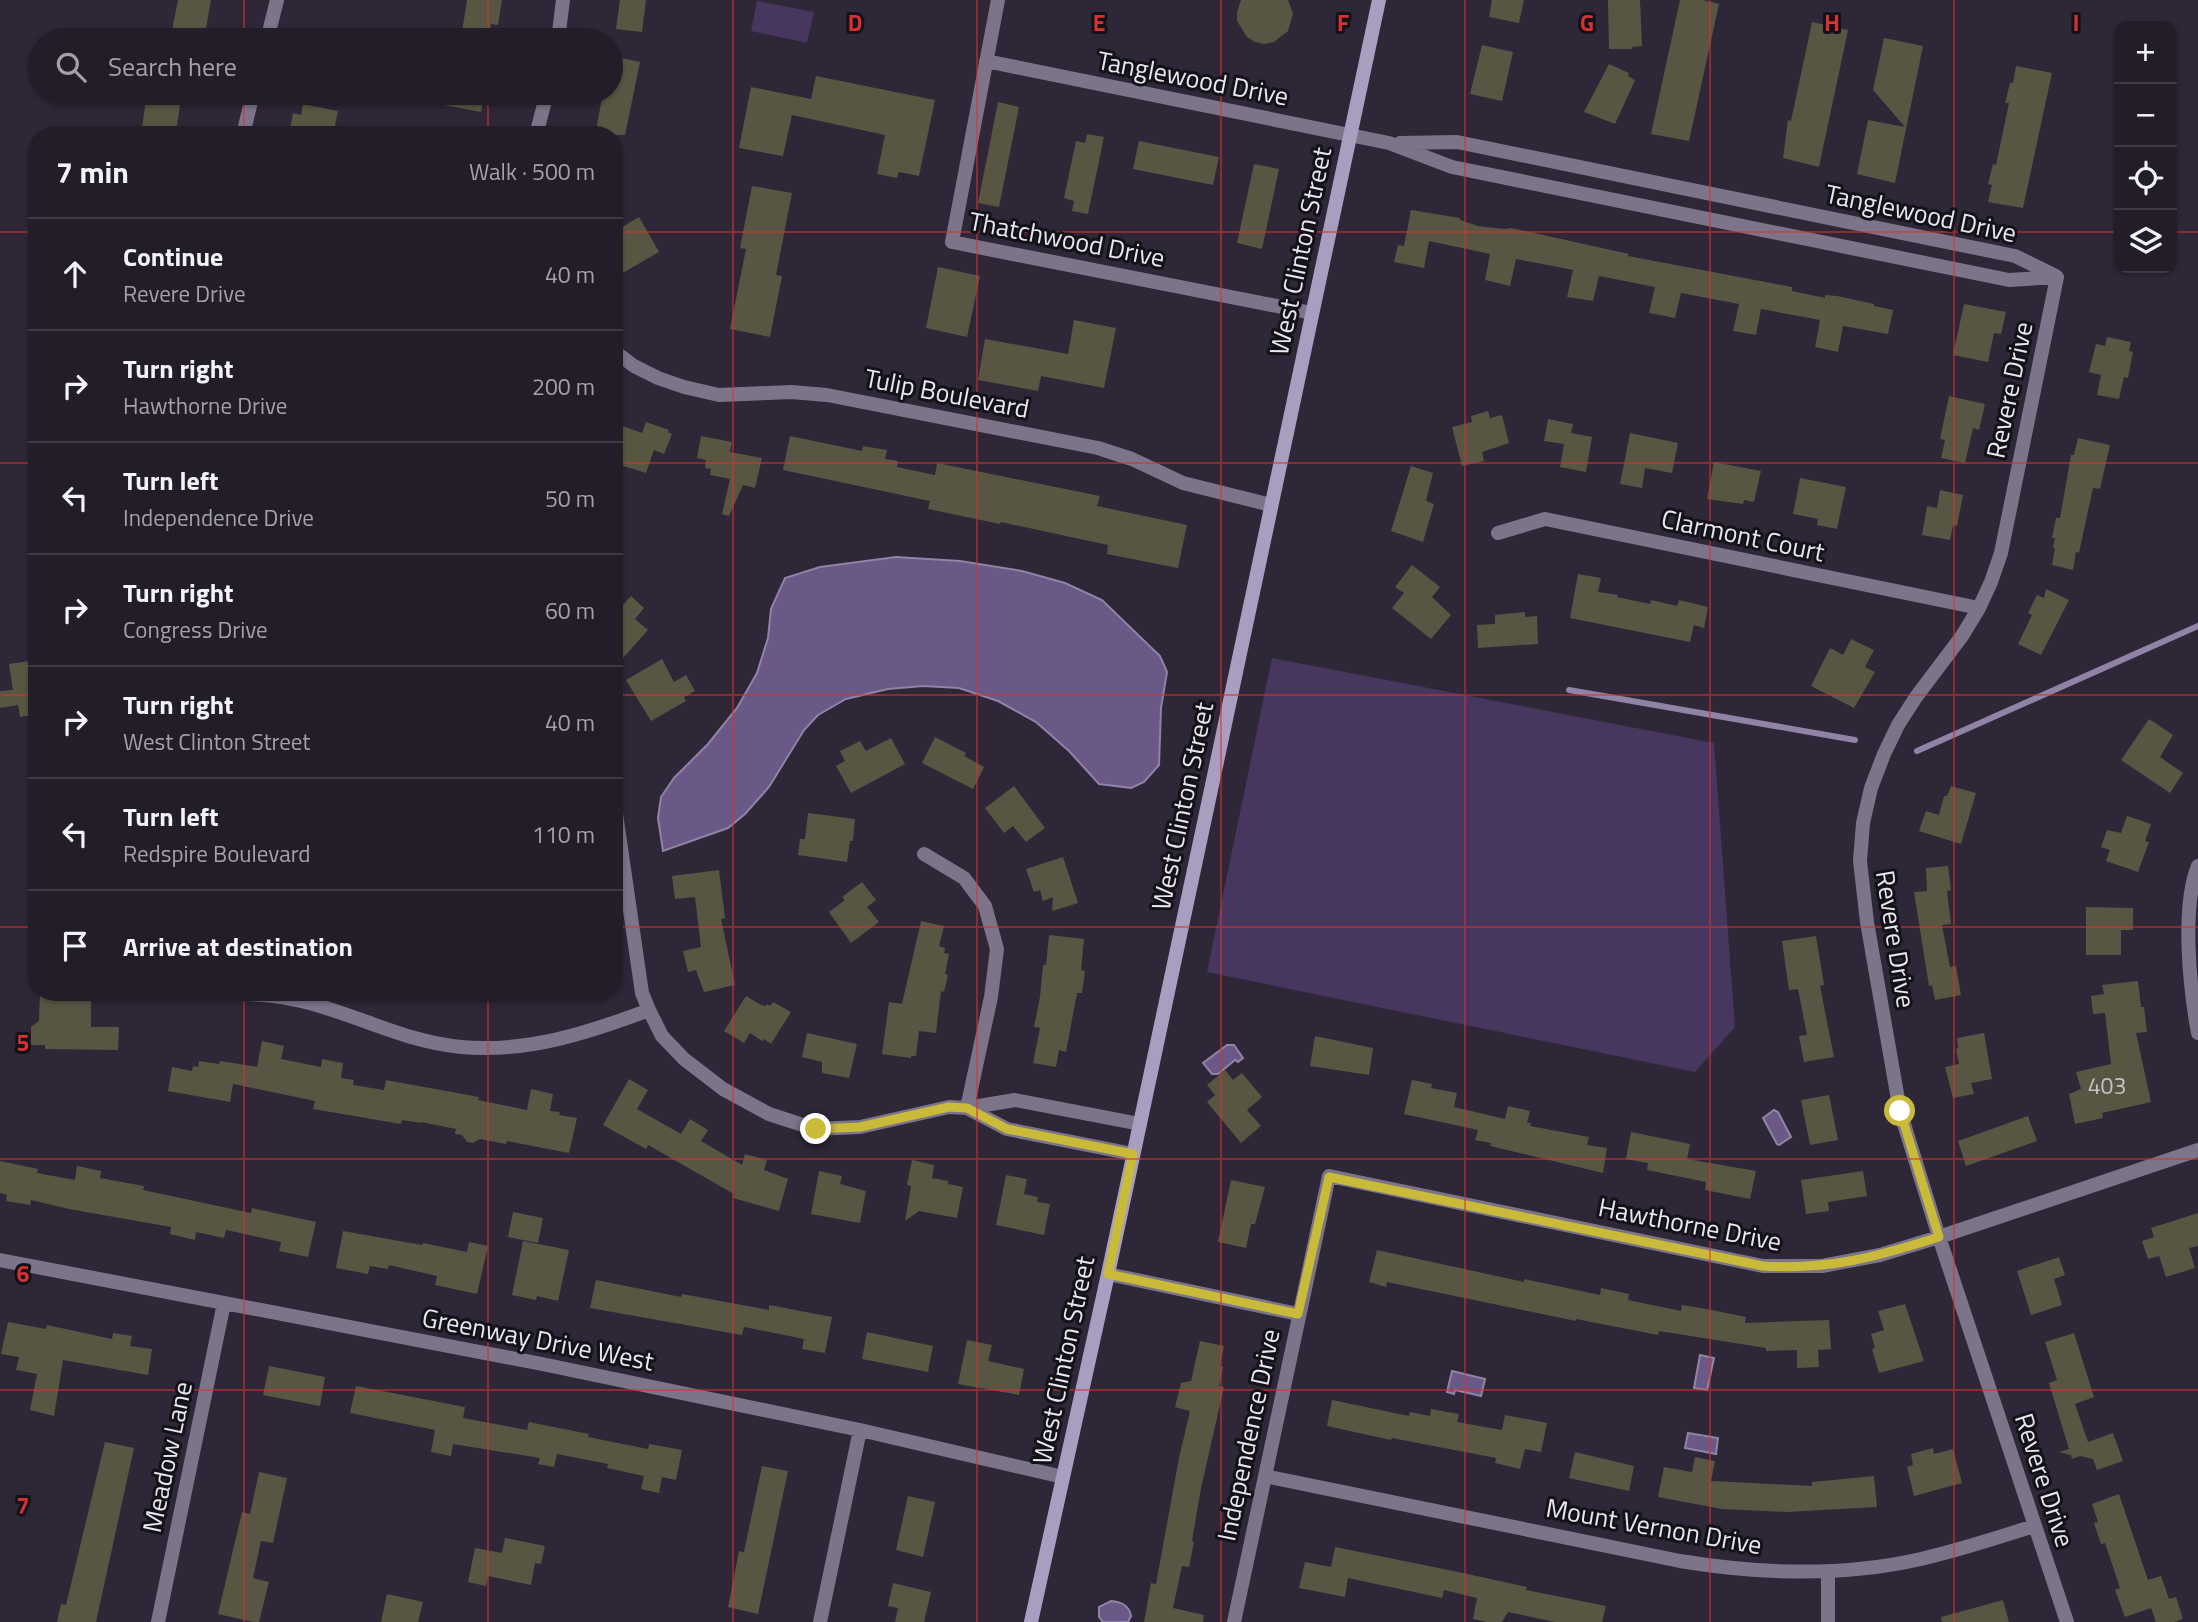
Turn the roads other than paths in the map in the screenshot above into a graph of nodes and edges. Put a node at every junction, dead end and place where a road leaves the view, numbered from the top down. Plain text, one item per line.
1 (277, 0) edge
2 (563, 0) edge
3 (998, 0) edge
4 (1379, 0) edge
5 (270, 28) edge
6 (560, 28) edge
7 (986, 61) junction
8 (250, 105) edge
9 (544, 105) edge
10 (245, 126) edge
11 (538, 126) edge
12 (1350, 135) junction
13 (1389, 143) junction
14 (2057, 277) junction
15 (1312, 313) junction
16 (623, 358) edge
17 (1270, 505) junction
18 (1498, 533) dead end
19 (1979, 608) junction
20 (924, 853) dead end
21 (623, 861) edge
22 (2198, 866) edge
23 (299, 1001) edge
24 (649, 1010) junction
25 (2198, 1033) edge
26 (967, 1108) junction
27 (1140, 1124) junction
28 (2198, 1150) edge
29 (1133, 1154) junction
30 (1329, 1177) joint
31 (1939, 1237) junction
32 (0, 1260) edge
33 (1108, 1274) junction
34 (224, 1303) junction
35 (1298, 1314) junction
36 (860, 1430) junction
37 (1265, 1476) junction
38 (1063, 1477) junction
39 (2034, 1526) junction
40 (1828, 1571) junction
41 (158, 1622) edge
42 (820, 1622) edge
43 (1031, 1622) edge
44 (1234, 1622) edge
45 (1828, 1622) edge
46 (2067, 1622) edge

1 - 5 street
2 - 6 street
3 - 7 street
4 - 12 street, West Clinton Street
7 - 12 street, Tanglewood Drive
7 - 15 street, Thatchwood Drive
8 - 10 street
9 - 11 street
12 - 13 street, Tanglewood Drive
12 - 15 street, West Clinton Street
13 - 14 street, Tanglewood Drive
13 - 14 street, Tanglewood Drive
14 - 19 street, Revere Drive
15 - 17 street, West Clinton Street
16 - 17 street, Tulip Boulevard
17 - 27 street, West Clinton Street
18 - 19 street, Clarmont Court
19 - 31 street, Revere Drive
20 - 26 street
21 - 24 street
22 - 25 street
23 - 24 street
24 - 26 street
26 - 27 street
26 - 29 street
27 - 29 street, West Clinton Street
28 - 31 street, Hawthorne Drive
29 - 33 street, West Clinton Street
30 - 31 street, Hawthorne Drive
30 - 35 street, Independence Drive
31 - 39 street, Revere Drive
32 - 34 street, Greenway Drive West
33 - 35 street
33 - 38 street, West Clinton Street
34 - 36 street, Greenway Drive West
34 - 41 street, Meadow Lane
35 - 37 street, Independence Drive
36 - 38 street, Greenway Drive West
36 - 42 street
37 - 40 street, Mount Vernon Drive
37 - 44 street, Independence Drive
38 - 43 street, West Clinton Street
39 - 40 street, Mount Vernon Drive
39 - 46 street, Revere Drive
40 - 45 street

